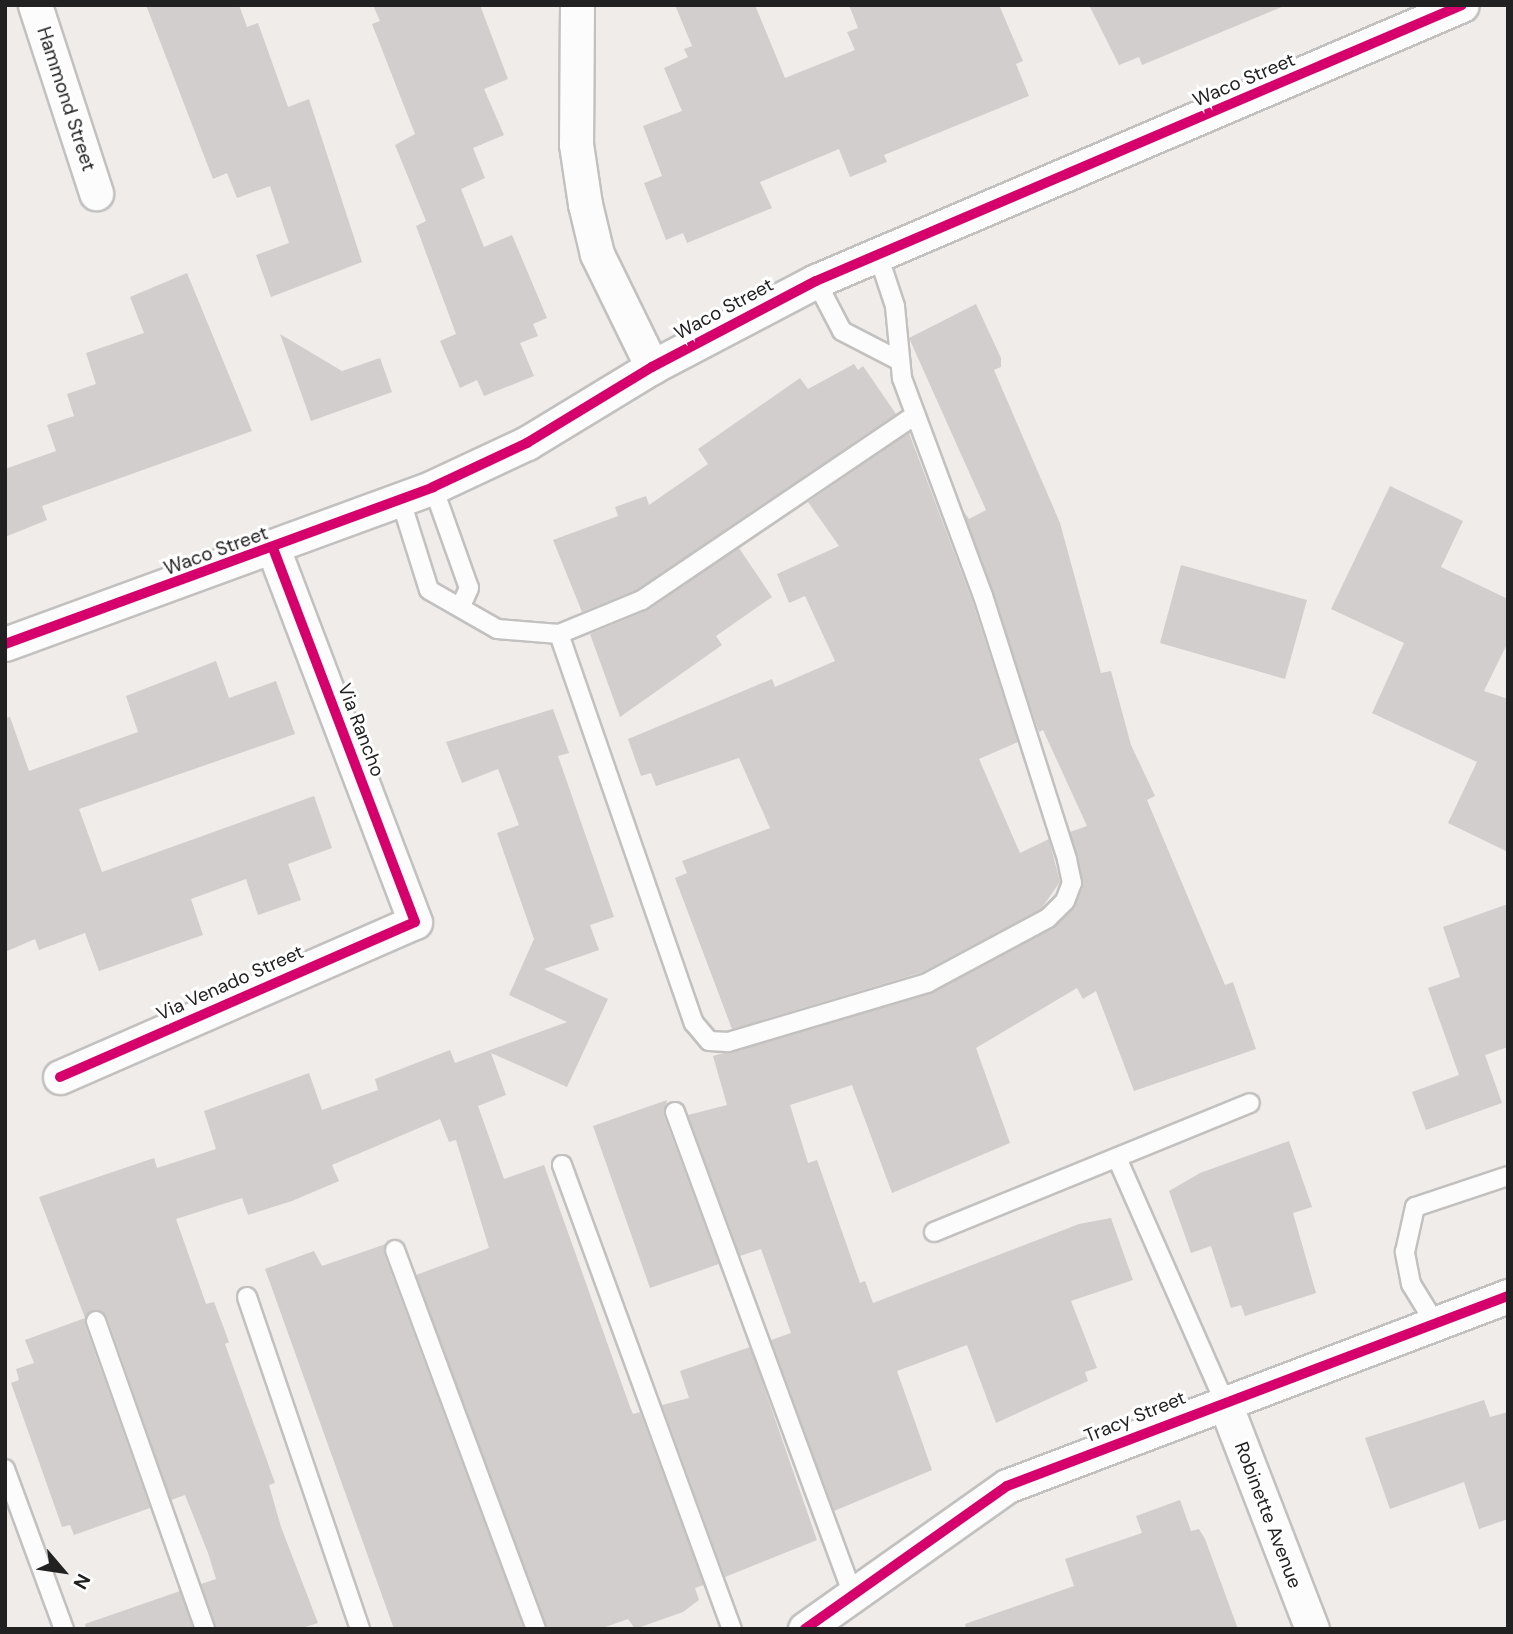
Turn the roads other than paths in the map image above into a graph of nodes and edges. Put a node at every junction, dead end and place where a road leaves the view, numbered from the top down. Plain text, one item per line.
1 (35, 5) edge
2 (577, 5) edge
3 (1462, 5) edge
4 (96, 193) dead end
5 (879, 258) junction
6 (816, 281) junction
7 (896, 359) junction
8 (652, 367) junction
9 (915, 415) junction
10 (433, 487) junction
11 (400, 498) junction
12 (274, 550) junction
13 (461, 606) junction
14 (559, 634) junction
15 (5, 644) edge
16 (415, 922) joint
17 (60, 1077) dead end
18 (1250, 1102) dead end
19 (675, 1112) dead end
20 (1117, 1158) junction
21 (562, 1165) dead end
22 (1508, 1176) edge
23 (934, 1233) dead end
24 (395, 1250) dead end
25 (1508, 1296) edge
26 (247, 1297) dead end
27 (96, 1321) dead end
28 (1435, 1323) junction
29 (1224, 1401) junction
30 (5, 1469) edge
31 (853, 1595) junction
32 (64, 1629) edge
33 (205, 1629) edge
34 (360, 1629) edge
35 (536, 1629) edge
36 (732, 1629) edge
37 (805, 1629) edge
38 (1312, 1629) edge

1 - 4 street, Hammond Street
2 - 8 street
3 - 5 street, Waco Street
5 - 6 street, Waco Street
5 - 7 lane
6 - 7 lane
6 - 8 street, Waco Street
7 - 9 lane
8 - 10 street, Waco Street
9 - 14 lane
9 - 14 lane
10 - 11 street, Waco Street
10 - 13 lane
11 - 12 street, Waco Street
11 - 13 lane
12 - 15 street, Waco Street
12 - 16 street, Via Rancho
13 - 14 lane
16 - 17 street, Via Venado Street
18 - 20 lane
19 - 31 lane
20 - 23 lane
20 - 29 lane
21 - 36 lane
22 - 28 lane
24 - 35 lane
25 - 28 street, Tracy Street
26 - 34 lane
27 - 33 lane
28 - 29 street, Tracy Street
29 - 31 street, Tracy Street
29 - 38 street, Robinette Avenue
30 - 32 lane
31 - 37 street, Tracy Street

